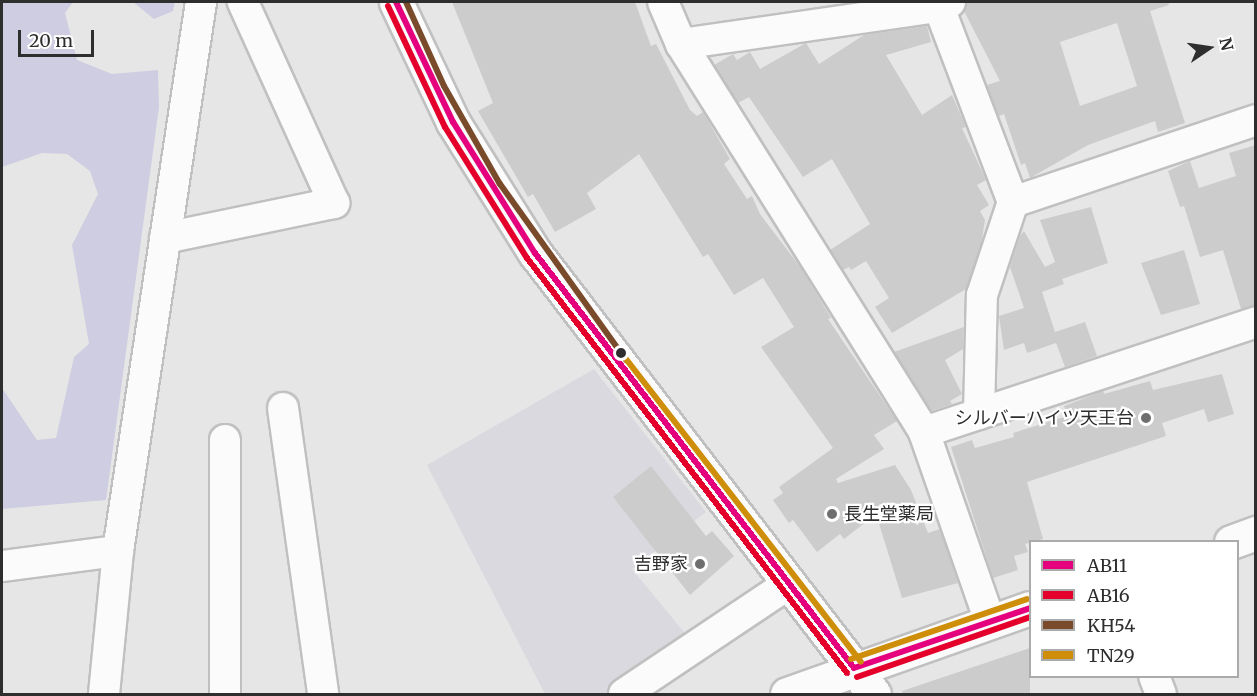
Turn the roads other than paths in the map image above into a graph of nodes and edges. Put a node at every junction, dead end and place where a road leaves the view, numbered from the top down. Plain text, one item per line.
1 (201, 2) edge
2 (243, 2) edge
3 (396, 2) edge
4 (663, 2) edge
5 (942, 3) edge
6 (681, 44) junction
7 (1256, 120) edge
8 (1013, 202) junction
9 (165, 238) junction
10 (1256, 322) edge
11 (283, 408) dead end
12 (979, 414) junction
13 (924, 432) junction
14 (225, 440) dead end
15 (1256, 533) edge
16 (1237, 540) edge
17 (118, 551) junction
18 (2, 566) edge
19 (787, 585) junction
20 (1029, 608) edge
21 (990, 621) junction
22 (854, 668) junction
23 (1156, 678) edge
24 (104, 694) edge
25 (225, 694) edge
26 (323, 694) edge
27 (624, 694) edge
28 (786, 694) edge
29 (874, 694) edge
30 (1161, 694) edge

1 - 9 street
2 - 9 street
3 - 19 main road
4 - 6 street
5 - 6 street
5 - 8 street
6 - 13 street
7 - 8 street
8 - 12 street
9 - 17 street
10 - 12 street
11 - 26 street
12 - 13 street
13 - 21 street
14 - 25 street
15 - 16 main road
17 - 18 street
17 - 24 street
19 - 22 main road
19 - 27 street
20 - 21 main road
21 - 22 main road
22 - 28 main road
22 - 29 main road
23 - 30 street

